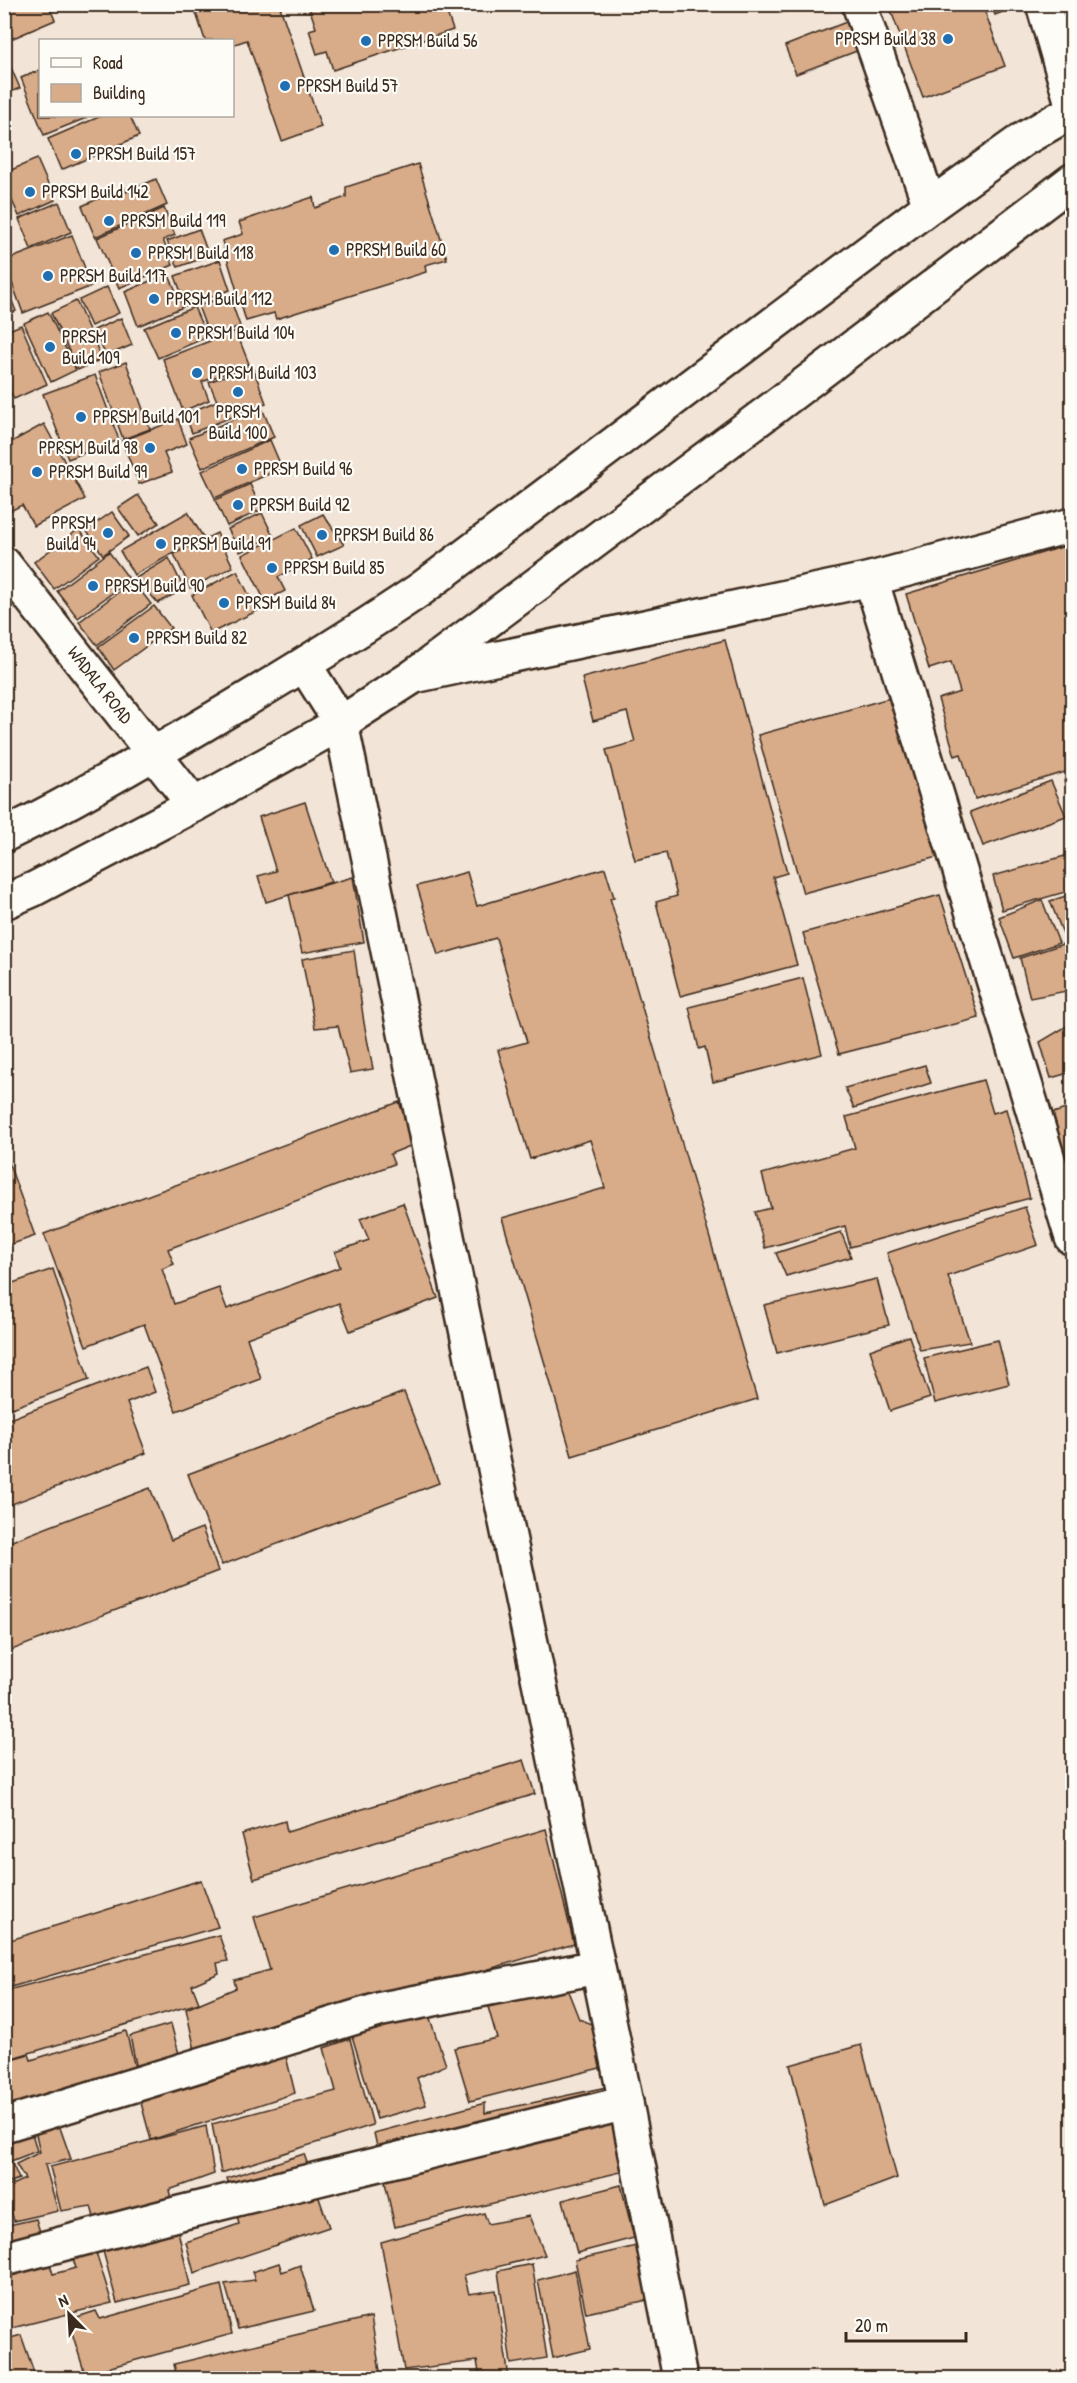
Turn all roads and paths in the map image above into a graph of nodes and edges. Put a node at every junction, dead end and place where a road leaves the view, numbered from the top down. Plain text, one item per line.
1 (859, 4) edge
2 (1043, 4) edge
3 (1072, 104) edge
4 (1072, 111) edge
5 (1072, 181) edge
6 (930, 206) junction
7 (1072, 525) edge
8 (4, 564) edge
9 (871, 579) junction
10 (305, 666) junction
11 (414, 676) junction
12 (340, 723) junction
13 (154, 753) junction
14 (194, 805) junction
15 (4, 835) edge
16 (4, 902) edge
17 (1072, 1238) edge
18 (597, 1967) junction
19 (626, 2103) junction
20 (4, 2125) edge
21 (4, 2259) edge
22 (680, 2379) edge

1 - 6 street
2 - 3 street
4 - 6 street
5 - 11 street
6 - 10 street
7 - 9 street
8 - 13 street, WADALA ROAD
9 - 11 street
9 - 17 street
10 - 12 street
10 - 13 street
11 - 12 street
12 - 14 street
12 - 18 street
13 - 14 street, WADALA ROAD
13 - 15 street
14 - 16 street
18 - 19 street
18 - 20 street
19 - 21 street
19 - 22 street

